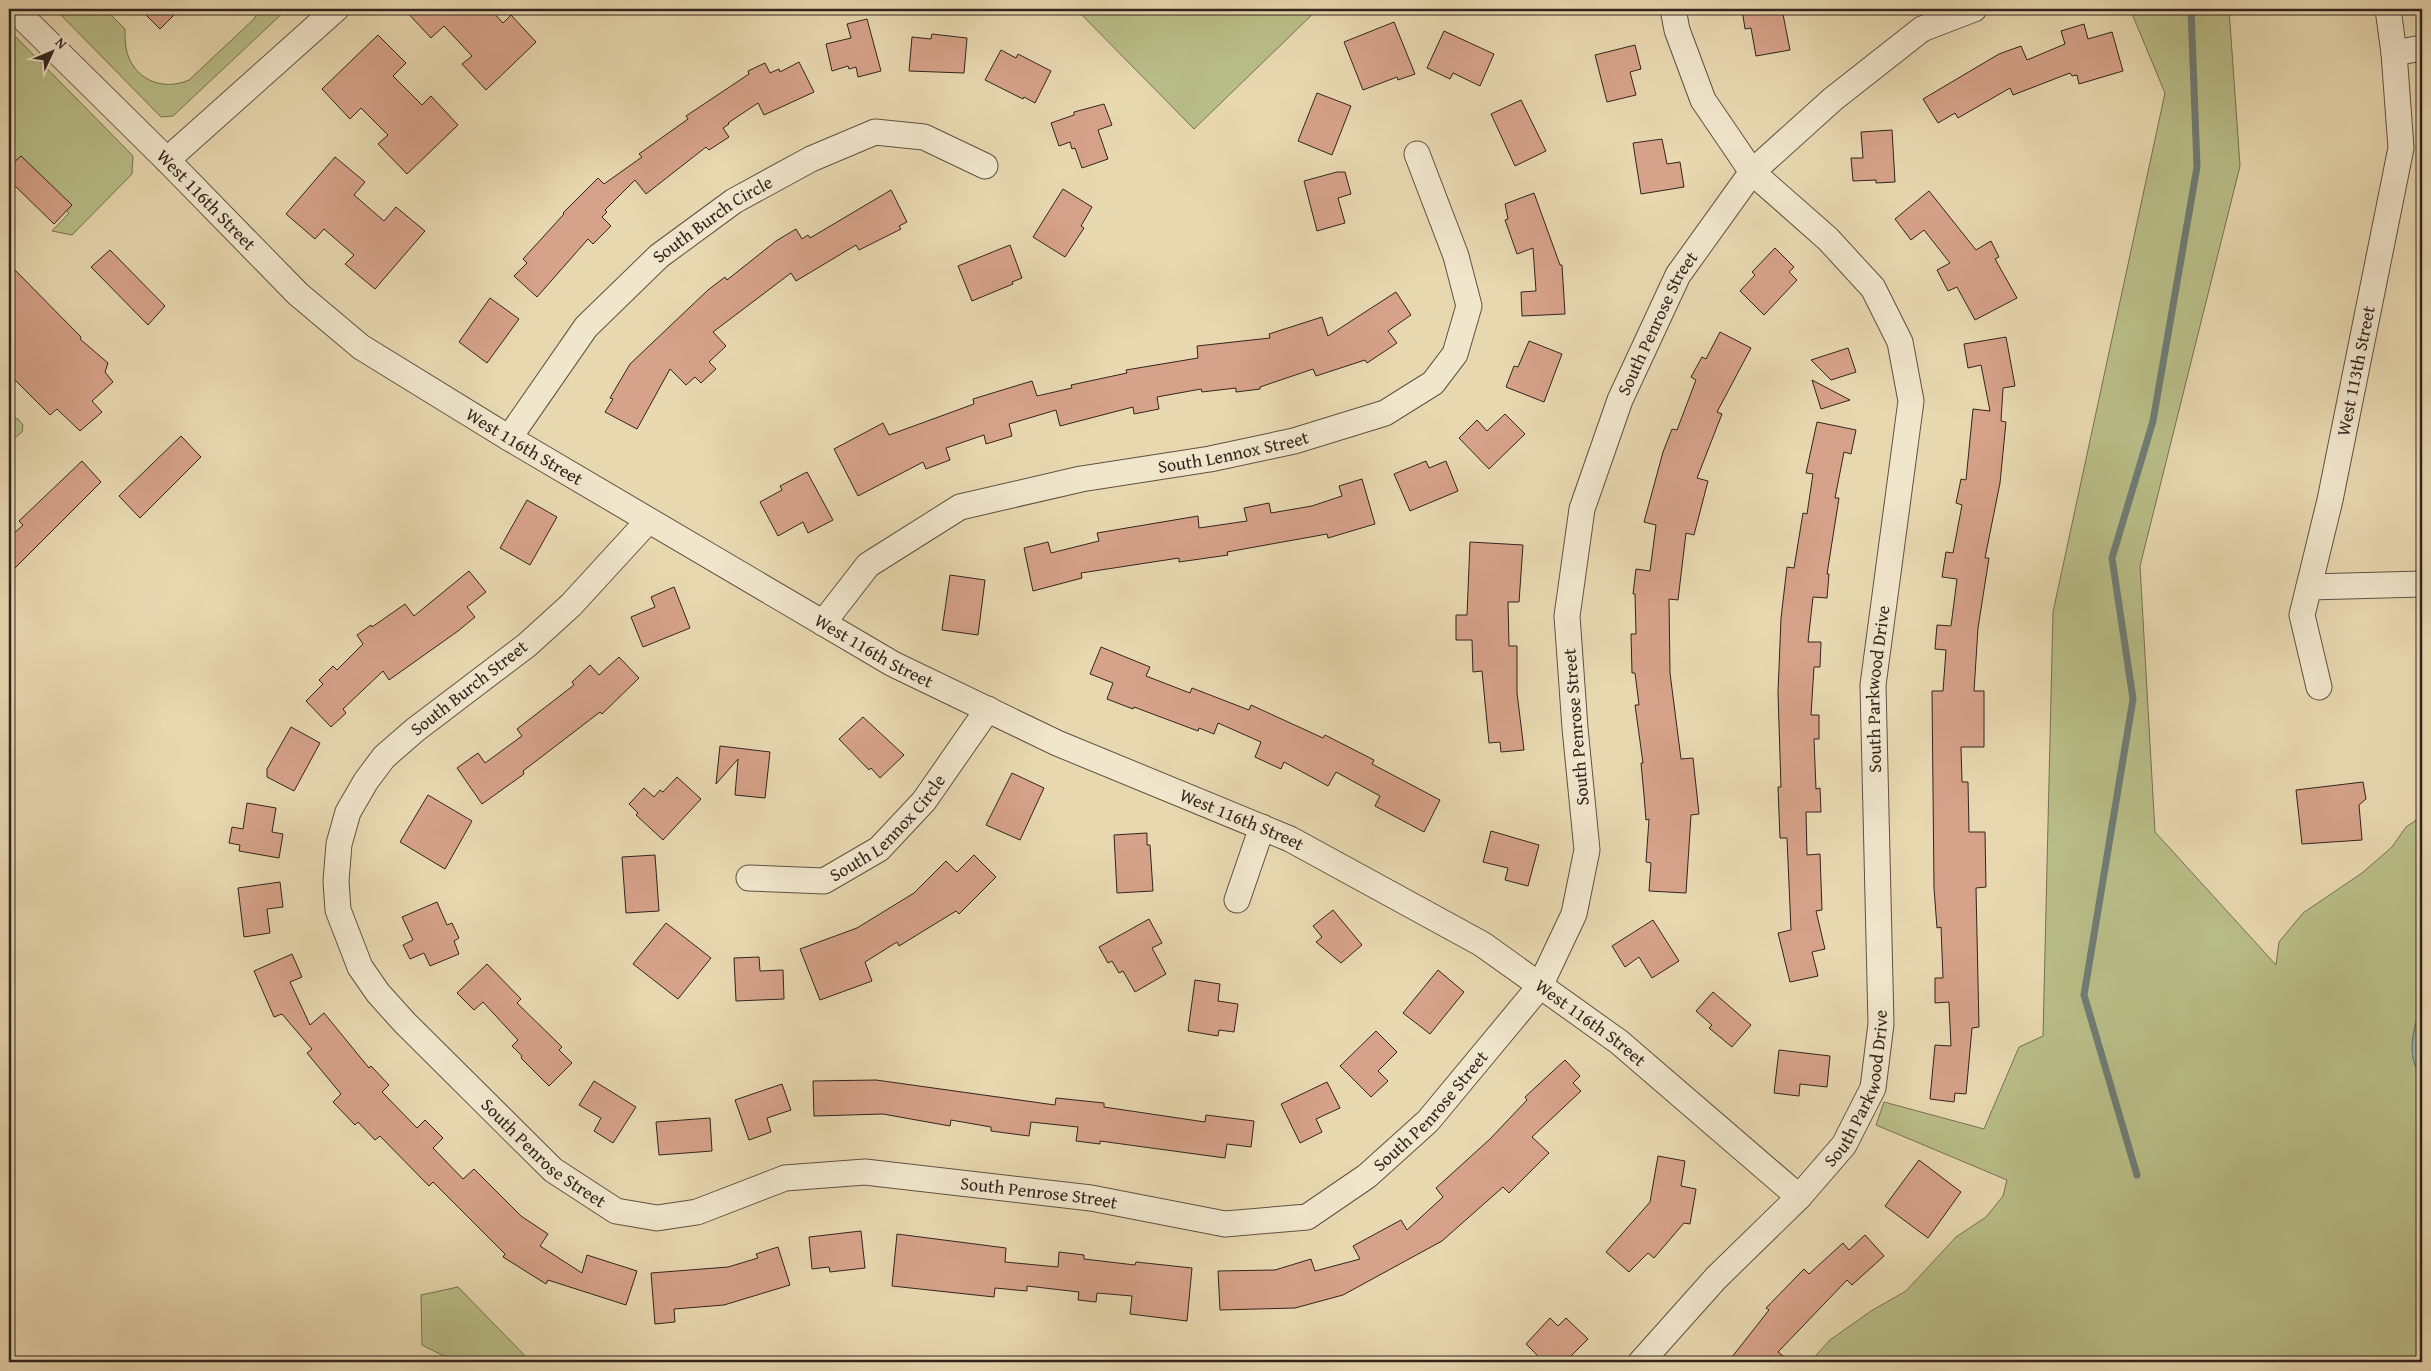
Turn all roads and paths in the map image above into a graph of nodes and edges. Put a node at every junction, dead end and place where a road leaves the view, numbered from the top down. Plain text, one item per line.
1 (14, 9) edge
2 (336, 9) edge
3 (1673, 9) edge
4 (1974, 9) edge
5 (2388, 9) edge
6 (2422, 48) edge
7 (2394, 53) junction
8 (1417, 154) dead end
9 (167, 160) junction
10 (985, 166) dead end
11 (1752, 172) junction
12 (509, 438) junction
13 (648, 521) junction
14 (2422, 584) edge
15 (2309, 586) junction
16 (822, 622) junction
17 (2319, 687) dead end
18 (988, 709) junction
19 (1262, 827) junction
20 (749, 878) dead end
21 (336, 881) joint
22 (1237, 900) dead end
23 (1540, 986) junction
24 (1798, 1197) junction
25 (1641, 1362) edge

1 - 9 street, West 116th Street
2 - 9 street
3 - 11 street, South Parkwood Drive
4 - 11 street, South Penrose Street
5 - 7 street, West 113th Street
6 - 7 street
7 - 15 street, West 113th Street
8 - 16 street, South Lennox Street
9 - 12 street, West 116th Street
10 - 12 street, South Burch Circle
11 - 23 street, South Penrose Street
11 - 24 street, South Parkwood Drive
12 - 13 street, West 116th Street
13 - 16 street, West 116th Street
13 - 21 street, South Burch Street
14 - 15 street
15 - 17 street, West 113th Street
16 - 18 street, West 116th Street
18 - 19 street, West 116th Street
18 - 20 street, South Lennox Circle
19 - 22 street
19 - 23 street, West 116th Street
21 - 23 street, South Penrose Street
23 - 24 street, West 116th Street
24 - 25 street, South Parkwood Drive

